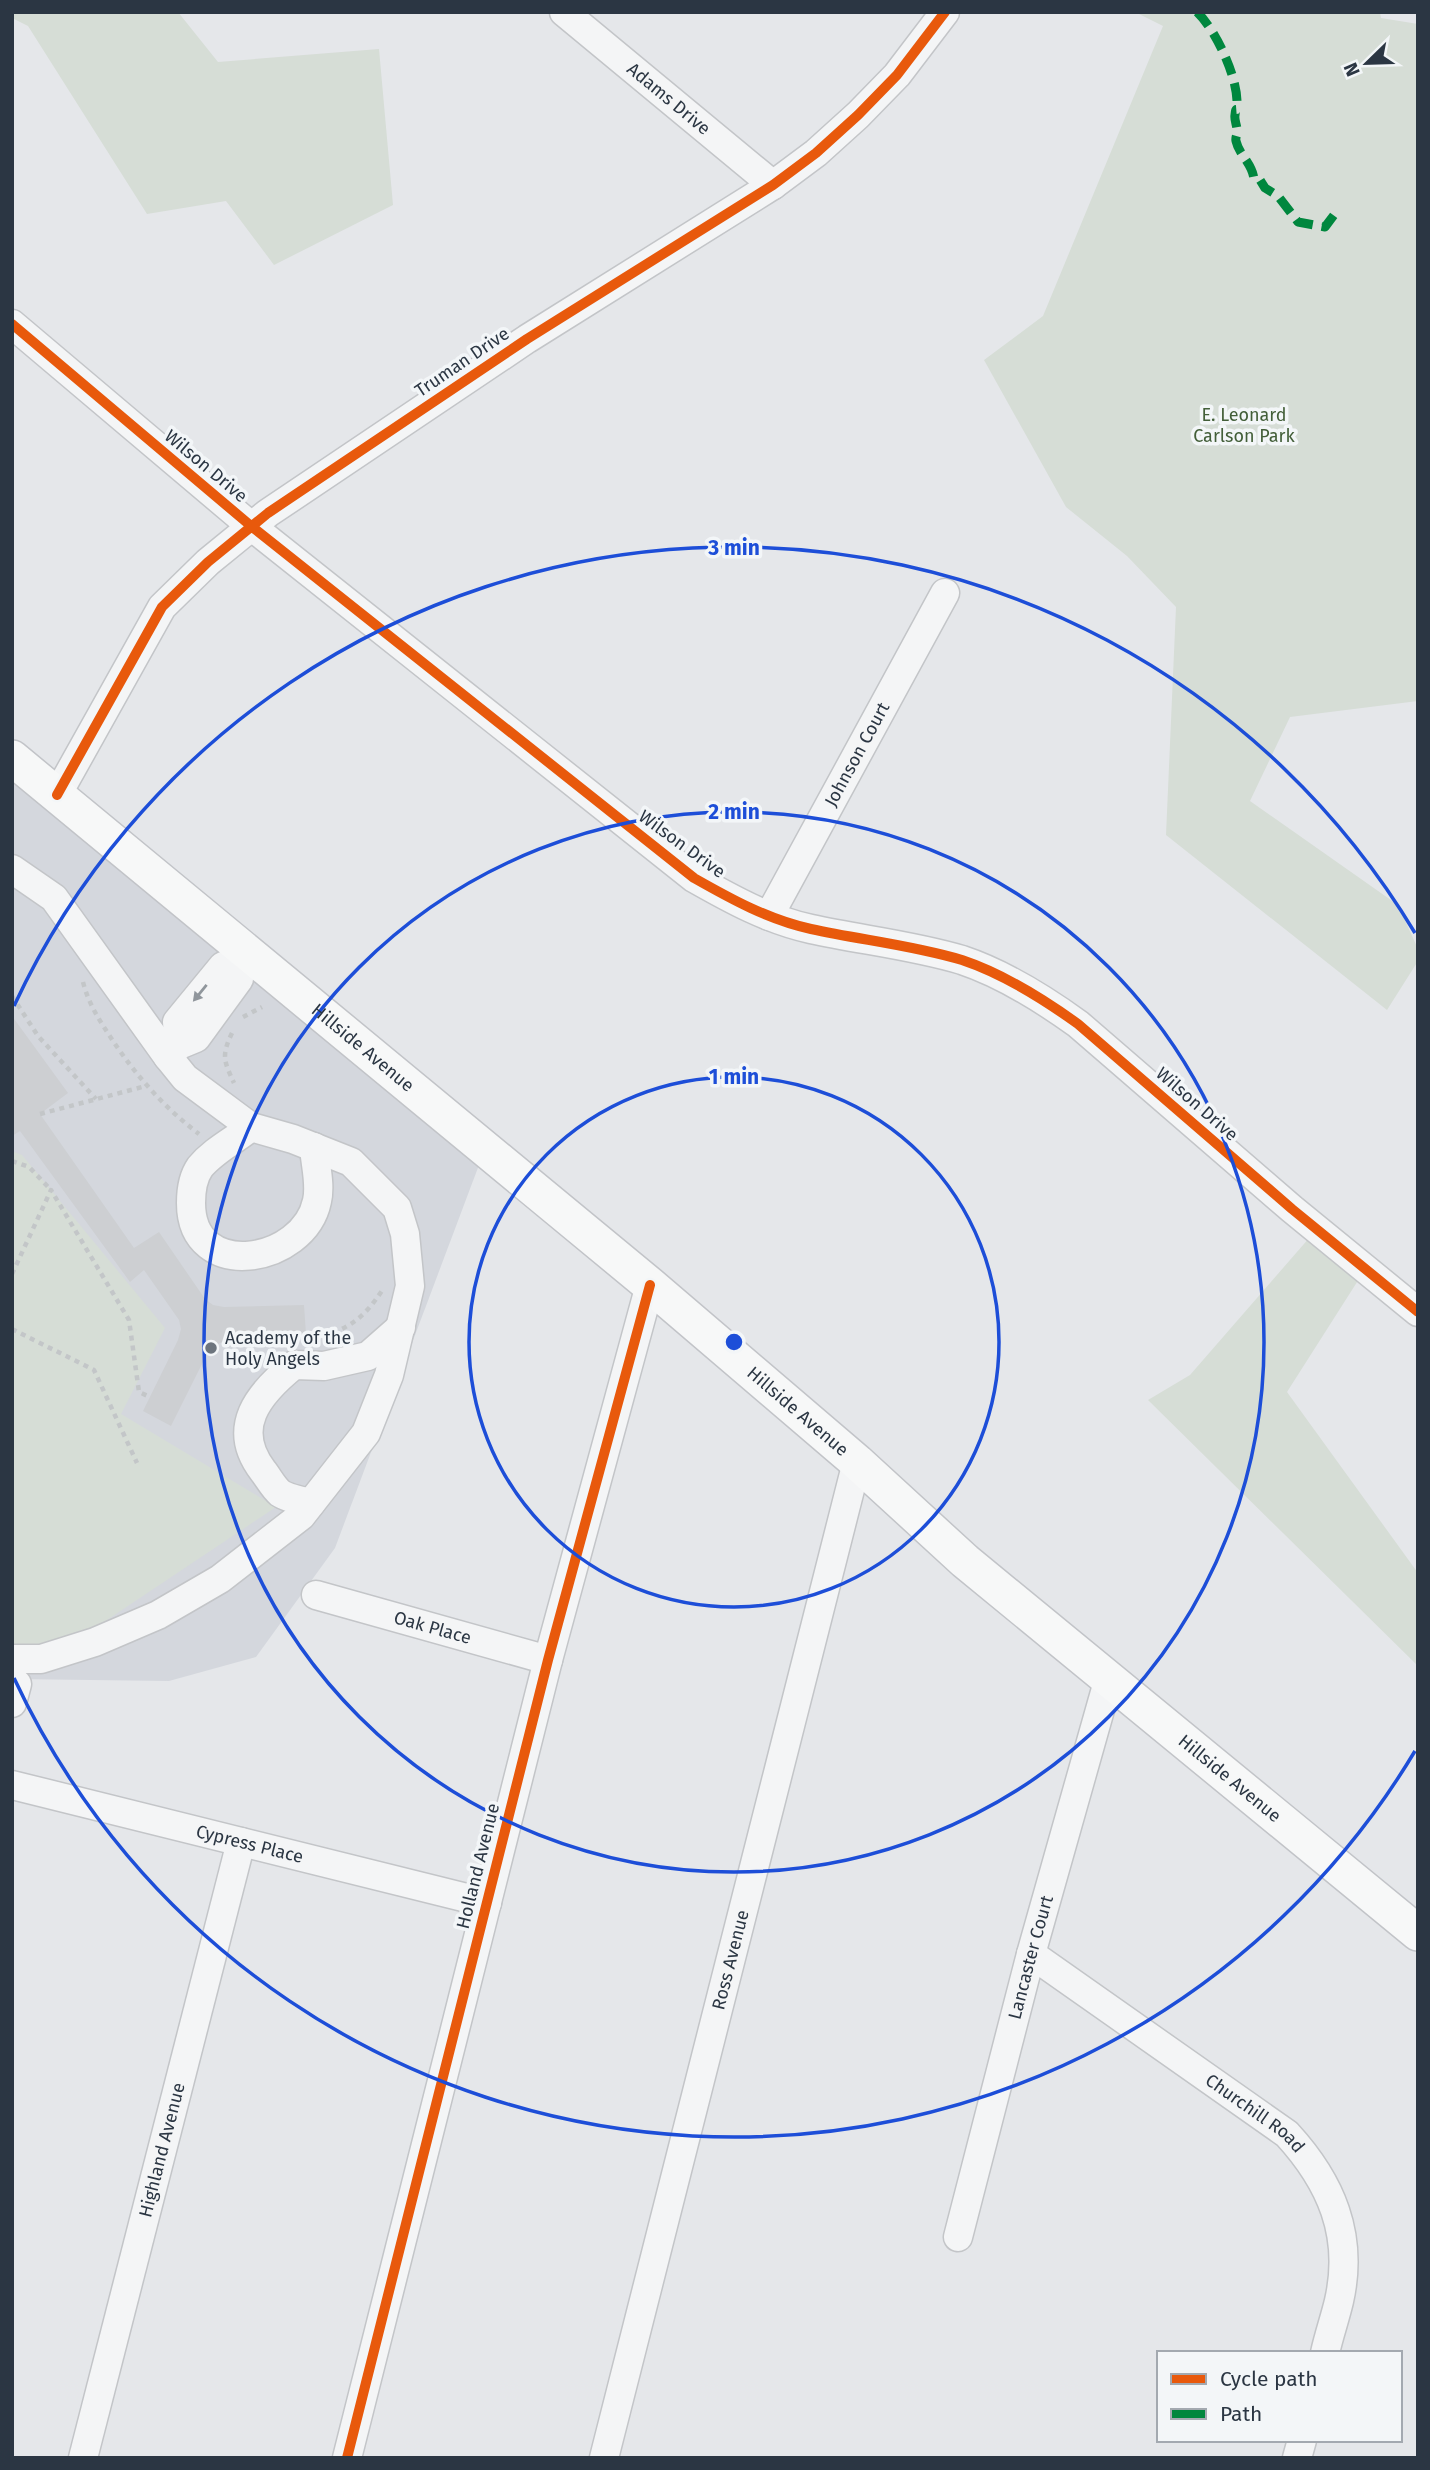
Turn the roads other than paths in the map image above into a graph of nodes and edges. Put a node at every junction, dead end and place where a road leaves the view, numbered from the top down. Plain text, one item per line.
1 (564, 12) edge
2 (945, 12) edge
3 (773, 185) junction
4 (12, 324) edge
5 (251, 526) junction
6 (945, 593) dead end
7 (12, 758) edge
8 (57, 795) junction
9 (12, 869) edge
10 (769, 916) junction
11 (240, 955) junction
12 (174, 1051) junction
13 (251, 1127) junction
14 (314, 1147) junction
15 (368, 1179) junction
16 (318, 1188) junction
17 (650, 1285) junction
18 (1418, 1312) edge
19 (401, 1327) junction
20 (857, 1462) junction
21 (311, 1503) junction
22 (316, 1595) dead end
23 (548, 1660) junction
24 (1109, 1678) junction
25 (14, 1682) edge
26 (12, 1785) edge
27 (241, 1842) junction
28 (487, 1903) junction
29 (1418, 1933) edge
30 (1031, 1954) junction
31 (958, 2237) dead end
32 (1326, 2351) edge
33 (83, 2458) edge
34 (347, 2458) edge
35 (604, 2458) edge

1 - 3 street, Adams Drive
2 - 3 street, Truman Drive
3 - 5 street, Truman Drive
4 - 5 street, Wilson Drive
5 - 8 street, Truman Drive
5 - 10 street, Wilson Drive
6 - 10 street, Johnson Court
7 - 8 main road, Hillside Avenue
8 - 11 main road, Hillside Avenue
9 - 12 street
10 - 18 street, Wilson Drive
11 - 12 street
11 - 17 main road, Hillside Avenue
12 - 13 street
13 - 14 street
13 - 16 street
14 - 15 street
14 - 16 street
15 - 16 street
15 - 19 street
17 - 20 main road, Hillside Avenue
17 - 23 street, Holland Avenue
19 - 21 street
19 - 21 street
20 - 24 main road, Hillside Avenue
20 - 35 street, Ross Avenue
21 - 25 street
22 - 23 street, Oak Place
23 - 28 street, Holland Avenue
24 - 29 main road, Hillside Avenue
24 - 30 street, Lancaster Court
26 - 27 street, Cypress Place
27 - 28 street, Cypress Place
27 - 33 street, Highland Avenue
28 - 34 street, Holland Avenue
30 - 31 street, Lancaster Court
30 - 32 street, Churchill Road

